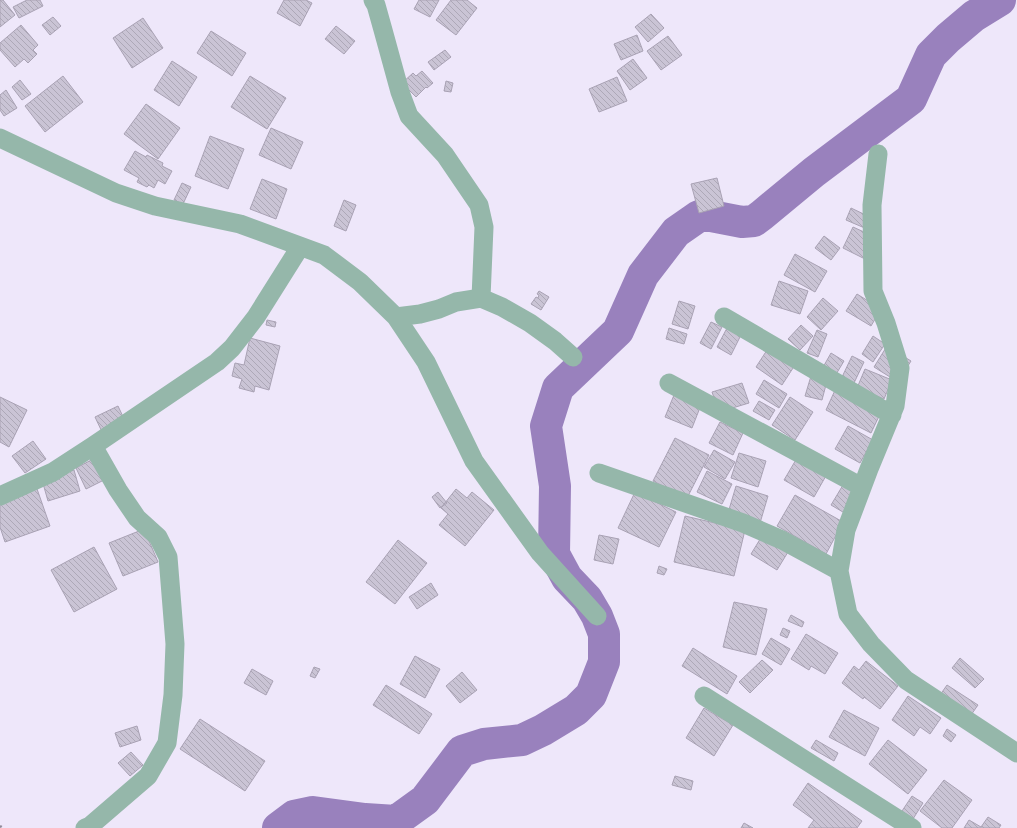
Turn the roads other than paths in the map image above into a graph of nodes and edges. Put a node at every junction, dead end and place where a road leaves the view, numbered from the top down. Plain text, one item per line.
1 (373, 0) edge
2 (0, 138) edge
3 (878, 154) dead end
4 (300, 247) junction
5 (481, 298) junction
6 (396, 317) junction
7 (724, 317) dead end
8 (573, 357) dead end
9 (669, 383) dead end
10 (892, 415) junction
11 (93, 446) junction
12 (599, 473) dead end
13 (862, 488) junction
14 (0, 496) edge
15 (839, 572) junction
16 (597, 616) dead end
17 (704, 696) dead end
18 (1017, 753) edge
19 (85, 828) edge
20 (912, 828) edge

1 - 5 street
2 - 4 street
3 - 10 street
4 - 6 street
4 - 11 street
5 - 6 street
5 - 8 street
6 - 16 street
7 - 10 street
9 - 13 street
10 - 13 street
11 - 14 street
11 - 19 street
12 - 15 street
13 - 15 street
15 - 18 street
17 - 20 street

